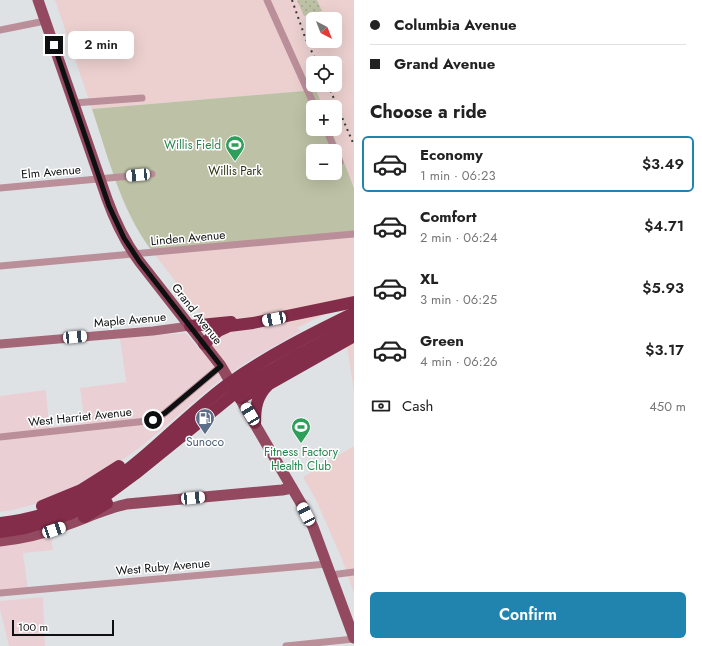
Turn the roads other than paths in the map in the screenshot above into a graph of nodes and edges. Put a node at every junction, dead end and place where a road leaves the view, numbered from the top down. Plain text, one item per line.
1 (38, 0) edge
2 (267, 0) edge
3 (45, 21) junction
4 (0, 30) edge
5 (142, 98) dead end
6 (313, 100) edge
7 (74, 103) junction
8 (152, 174) dead end
9 (100, 179) junction
10 (0, 188) edge
11 (354, 234) edge
12 (134, 254) junction
13 (0, 266) edge
14 (354, 302) edge
15 (354, 313) edge
16 (274, 319) junction
17 (354, 325) edge
18 (190, 326) junction
19 (354, 336) edge
20 (0, 344) edge
21 (204, 344) junction
22 (221, 366) junction
23 (271, 383) junction
24 (231, 394) junction
25 (255, 423) junction
26 (169, 434) junction
27 (182, 436) junction
28 (0, 437) edge
29 (292, 488) junction
30 (0, 515) edge
31 (84, 518) junction
32 (0, 523) edge
33 (0, 532) edge
34 (0, 541) edge
35 (329, 569) junction
36 (354, 572) edge
37 (0, 593) edge
38 (354, 638) edge
39 (286, 646) edge

1 - 3 main road, Grand Avenue
2 - 6 street
3 - 4 street
3 - 7 main road, Grand Avenue
5 - 7 street
7 - 9 main road, Grand Avenue
8 - 9 street, Elm Avenue
9 - 10 street, Elm Avenue
9 - 12 main road, Grand Avenue
11 - 12 street, Linden Avenue
12 - 13 street, Linden Avenue
12 - 18 main road, Grand Avenue
14 - 16 highway
15 - 24 highway
16 - 18 highway
16 - 21 highway
17 - 24 highway
18 - 20 street, Maple Avenue
18 - 21 main road, Grand Avenue
19 - 23 highway
21 - 22 main road, Grand Avenue
22 - 24 main road, Grand Avenue
22 - 28 street, West Harriet Avenue
23 - 24 highway
23 - 25 highway
24 - 25 main road, Grand Avenue
24 - 26 highway
24 - 27 highway
25 - 29 main road, Grand Avenue
26 - 30 highway
26 - 32 highway
27 - 31 highway
27 - 33 highway
29 - 31 main road
29 - 35 main road, Grand Avenue
31 - 34 main road
35 - 36 street, West Ruby Avenue
35 - 37 street, West Ruby Avenue
35 - 38 main road, Grand Avenue
38 - 39 street

